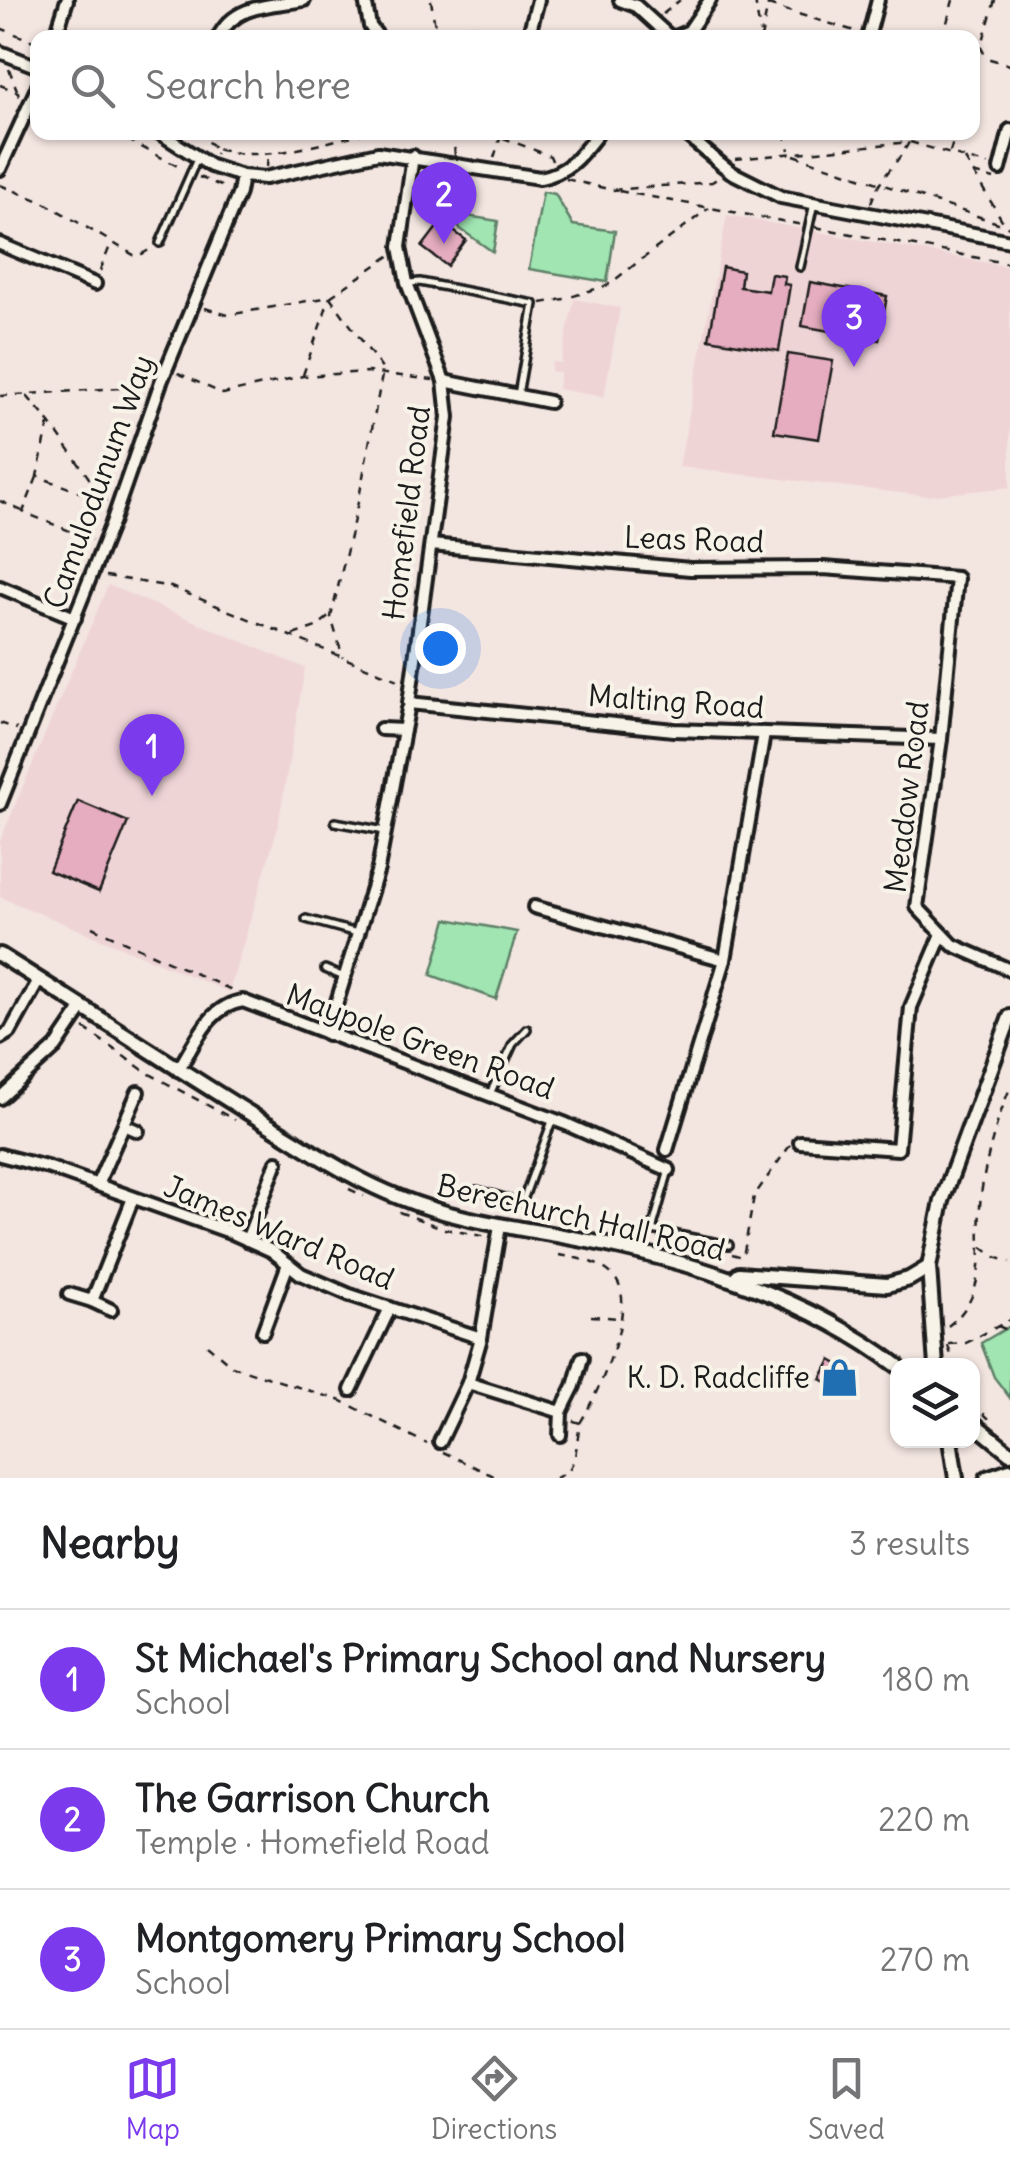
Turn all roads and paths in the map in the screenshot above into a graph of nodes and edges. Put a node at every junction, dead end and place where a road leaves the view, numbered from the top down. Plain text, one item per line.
1 (68, 0) edge
2 (304, 0) edge
3 (365, 0) edge
4 (431, 0) edge
5 (538, 0) edge
6 (620, 0) edge
7 (680, 0) edge
8 (710, 0) edge
9 (755, 0) edge
10 (878, 0) edge
11 (953, 0) edge
12 (995, 0) edge
13 (769, 2) edge
14 (654, 22) junction
15 (0, 28) edge
16 (435, 29) junction
17 (59, 30) edge
18 (222, 30) edge
19 (373, 30) edge
20 (431, 30) edge
21 (482, 30) edge
22 (530, 30) edge
23 (663, 30) edge
24 (689, 30) edge
25 (759, 30) edge
26 (762, 30) edge
27 (851, 30) edge
28 (870, 30) edge
29 (944, 30) edge
30 (30, 39) edge
31 (981, 48) joint
32 (0, 52) edge
33 (986, 58) junction
34 (980, 62) edge
35 (30, 64) edge
36 (1010, 66) edge
37 (9, 68) dead end
38 (0, 85) edge
39 (18, 92) junction
40 (20, 100) dead end
41 (30, 103) edge
42 (1010, 130) edge
43 (128, 140) edge
44 (178, 140) edge
45 (206, 140) edge
46 (331, 140) edge
47 (453, 140) edge
48 (500, 140) edge
49 (593, 140) edge
50 (693, 140) edge
51 (786, 140) edge
52 (911, 140) edge
53 (954, 140) edge
54 (218, 149) junction
55 (950, 154) dead end
56 (414, 156) junction
57 (198, 158) junction
58 (964, 158) dead end
59 (454, 163) junction
60 (211, 166) junction
61 (0, 169) edge
62 (491, 169) junction
63 (1000, 169) dead end
64 (972, 173) junction
65 (191, 174) junction
66 (242, 176) junction
67 (877, 183) junction
68 (1010, 183) edge
69 (0, 184) edge
70 (239, 194) junction
71 (814, 204) junction
72 (710, 208) dead end
73 (868, 214) junction
74 (1009, 229) edge
75 (1010, 241) edge
76 (0, 244) edge
77 (160, 244) joint
78 (111, 245) junction
79 (401, 252) junction
80 (800, 267) dead end
81 (407, 283) junction
82 (96, 284) joint
83 (330, 297) junction
84 (194, 304) junction
85 (534, 304) junction
86 (177, 373) dead end
87 (382, 374) junction
88 (303, 376) junction
89 (444, 381) junction
90 (161, 382) junction
91 (26, 395) junction
92 (0, 396) edge
93 (518, 396) junction
94 (549, 402) dead end
95 (50, 422) junction
96 (37, 476) junction
97 (0, 501) edge
98 (23, 512) junction
99 (104, 544) junction
100 (430, 545) junction
101 (99, 575) dead end
102 (956, 578) joint
103 (0, 587) edge
104 (331, 615) junction
105 (74, 618) junction
106 (290, 636) junction
107 (343, 658) junction
108 (412, 685) junction
109 (408, 706) junction
110 (0, 722) edge
111 (381, 729) dead end
112 (404, 730) junction
113 (29, 734) junction
114 (764, 734) junction
115 (941, 739) junction
116 (0, 804) edge
117 (335, 822) dead end
118 (385, 831) junction
119 (534, 908) dead end
120 (306, 919) dead end
121 (92, 927) dead end
122 (360, 934) junction
123 (942, 934) junction
124 (0, 956) edge
125 (725, 960) junction
126 (325, 969) dead end
127 (1010, 970) edge
128 (346, 978) junction
129 (39, 980) junction
130 (235, 1002) junction
131 (83, 1007) junction
132 (1010, 1016) edge
133 (526, 1029) dead end
134 (327, 1034) junction
135 (0, 1038) edge
136 (178, 1070) junction
137 (1010, 1088) edge
138 (138, 1092) dead end
139 (490, 1094) junction
140 (0, 1098) edge
141 (553, 1118) junction
142 (124, 1125) junction
143 (138, 1131) dead end
144 (800, 1142) joint
145 (667, 1150) dead end
146 (0, 1155) edge
147 (278, 1162) dead end
148 (670, 1170) joint
149 (97, 1185) junction
150 (476, 1190) dead end
151 (133, 1198) junction
152 (500, 1226) junction
153 (247, 1240) junction
154 (729, 1245) joint
155 (981, 1246) junction
156 (559, 1255) dead end
157 (1010, 1262) edge
158 (288, 1264) junction
159 (928, 1267) junction
160 (733, 1280) junction
161 (70, 1294) dead end
162 (258, 1299) dead end
163 (92, 1301) junction
164 (273, 1304) junction
165 (390, 1308) junction
166 (111, 1310) dead end
167 (591, 1316) dead end
168 (622, 1318) junction
169 (1010, 1320) edge
170 (998, 1326) junction
171 (1010, 1331) edge
172 (262, 1332) dead end
173 (932, 1334) junction
174 (481, 1338) junction
175 (207, 1345) dead end
176 (582, 1358) dead end
177 (935, 1358) edge
178 (952, 1358) edge
179 (890, 1361) edge
180 (468, 1382) junction
181 (352, 1390) dead end
182 (561, 1414) junction
183 (580, 1424) junction
184 (980, 1429) edge
185 (560, 1435) dead end
186 (436, 1446) junction
187 (951, 1448) edge
188 (1010, 1454) edge
189 (1010, 1470) edge
190 (498, 1478) edge
191 (556, 1478) edge
192 (956, 1478) edge
193 (987, 1478) edge

1 - 17 street
2 - 18 street
3 - 19 street
4 - 16 path
5 - 22 street
6 - 14 street
7 - 14 path
8 - 24 street
9 - 25 path
10 - 28 street
11 - 29 path
12 - 31 path
13 - 26 path
13 - 27 path
14 - 23 street
15 - 30 path
16 - 20 path
16 - 21 path
31 - 33 path
32 - 35 street
33 - 34 path
33 - 36 path
37 - 39 path
38 - 39 path
39 - 40 path
41 - 61 street
42 - 63 street
43 - 65 path
44 - 57 street
45 - 54 path
46 - 54 path
47 - 59 path
48 - 62 path
49 - 62 street
50 - 71 street
51 - 67 path
52 - 67 path
53 - 55 path
54 - 60 path
56 - 59 street
56 - 66 street
56 - 79 street, Homefield Road
57 - 60 street
57 - 65 lane
58 - 64 path
59 - 62 street
60 - 66 street
64 - 68 path
64 - 74 path
65 - 70 path
65 - 77 lane
66 - 70 street, Camulodunum Way
67 - 73 path
67 - 74 path
69 - 78 path
70 - 84 street, Camulodunum Way
71 - 73 street
71 - 80 lane
72 - 85 path
73 - 75 street
76 - 82 street
77 - 78 path
78 - 82 path
79 - 81 street, Homefield Road
79 - 83 path
81 - 85 lane
81 - 89 street, Homefield Road
83 - 84 path
83 - 87 path
83 - 88 path
84 - 90 street, Camulodunum Way
85 - 93 lane
86 - 88 path
87 - 88 path
87 - 89 path
87 - 104 path
89 - 93 street
89 - 100 street, Homefield Road
90 - 91 path
90 - 99 street, Camulodunum Way
91 - 92 path
91 - 95 path
93 - 94 street
95 - 96 path
95 - 96 path
96 - 98 path
97 - 98 path
98 - 99 path
99 - 105 street, Camulodunum Way
100 - 102 street, Leas Road
100 - 108 street, Homefield Road
101 - 106 path
102 - 115 street, Meadow Road
103 - 105 street
104 - 106 path
104 - 107 path
105 - 113 street, Camulodunum Way
106 - 107 path
107 - 108 path
108 - 109 street, Homefield Road
109 - 112 street, Homefield Road
109 - 114 street, Malting Road
110 - 113 path
111 - 112 street
112 - 118 street, Homefield Road
113 - 116 street, Camulodunum Way
114 - 115 street, Malting Road
114 - 125 street
115 - 123 street, Meadow Road
117 - 118 lane
118 - 122 street, Homefield Road
119 - 125 street
120 - 122 lane
121 - 130 path
122 - 128 street, Homefield Road
123 - 127 street, Meadow Road
123 - 144 street
124 - 129 street, Berechurch Hall Road
125 - 145 street
126 - 128 lane
128 - 134 street, Homefield Road
129 - 131 street, Berechurch Hall Road
129 - 135 street
130 - 134 street, Maypole Green Road
130 - 136 street
131 - 136 street, Berechurch Hall Road
131 - 140 street
132 - 159 street
133 - 139 lane
134 - 139 street, Maypole Green Road
136 - 152 street, Berechurch Hall Road
137 - 155 path
138 - 142 street
139 - 141 street, Maypole Green Road
141 - 148 street, Maypole Green Road
141 - 150 lane
142 - 143 street
142 - 149 street
144 - 154 path
146 - 149 street, James Ward Road
147 - 153 street
148 - 154 lane
149 - 151 street, James Ward Road
151 - 153 street, James Ward Road
151 - 163 street
152 - 160 street, Berechurch Hall Road
152 - 174 street
153 - 158 street, James Ward Road
155 - 157 path
155 - 173 path
156 - 168 path
158 - 164 street
158 - 165 street, James Ward Road
159 - 160 street
159 - 173 street
160 - 179 street, Berechurch Hall Road
161 - 163 street
162 - 164 street
163 - 166 street
164 - 172 street
165 - 174 street, James Ward Road
165 - 181 street
167 - 168 path
168 - 183 path
169 - 170 path
170 - 171 path
170 - 178 path
173 - 177 street
174 - 180 street
175 - 186 path
176 - 182 street
180 - 182 street
180 - 186 street
182 - 183 path
182 - 185 street
183 - 191 path
184 - 188 street
186 - 190 path
187 - 192 street
189 - 193 street

